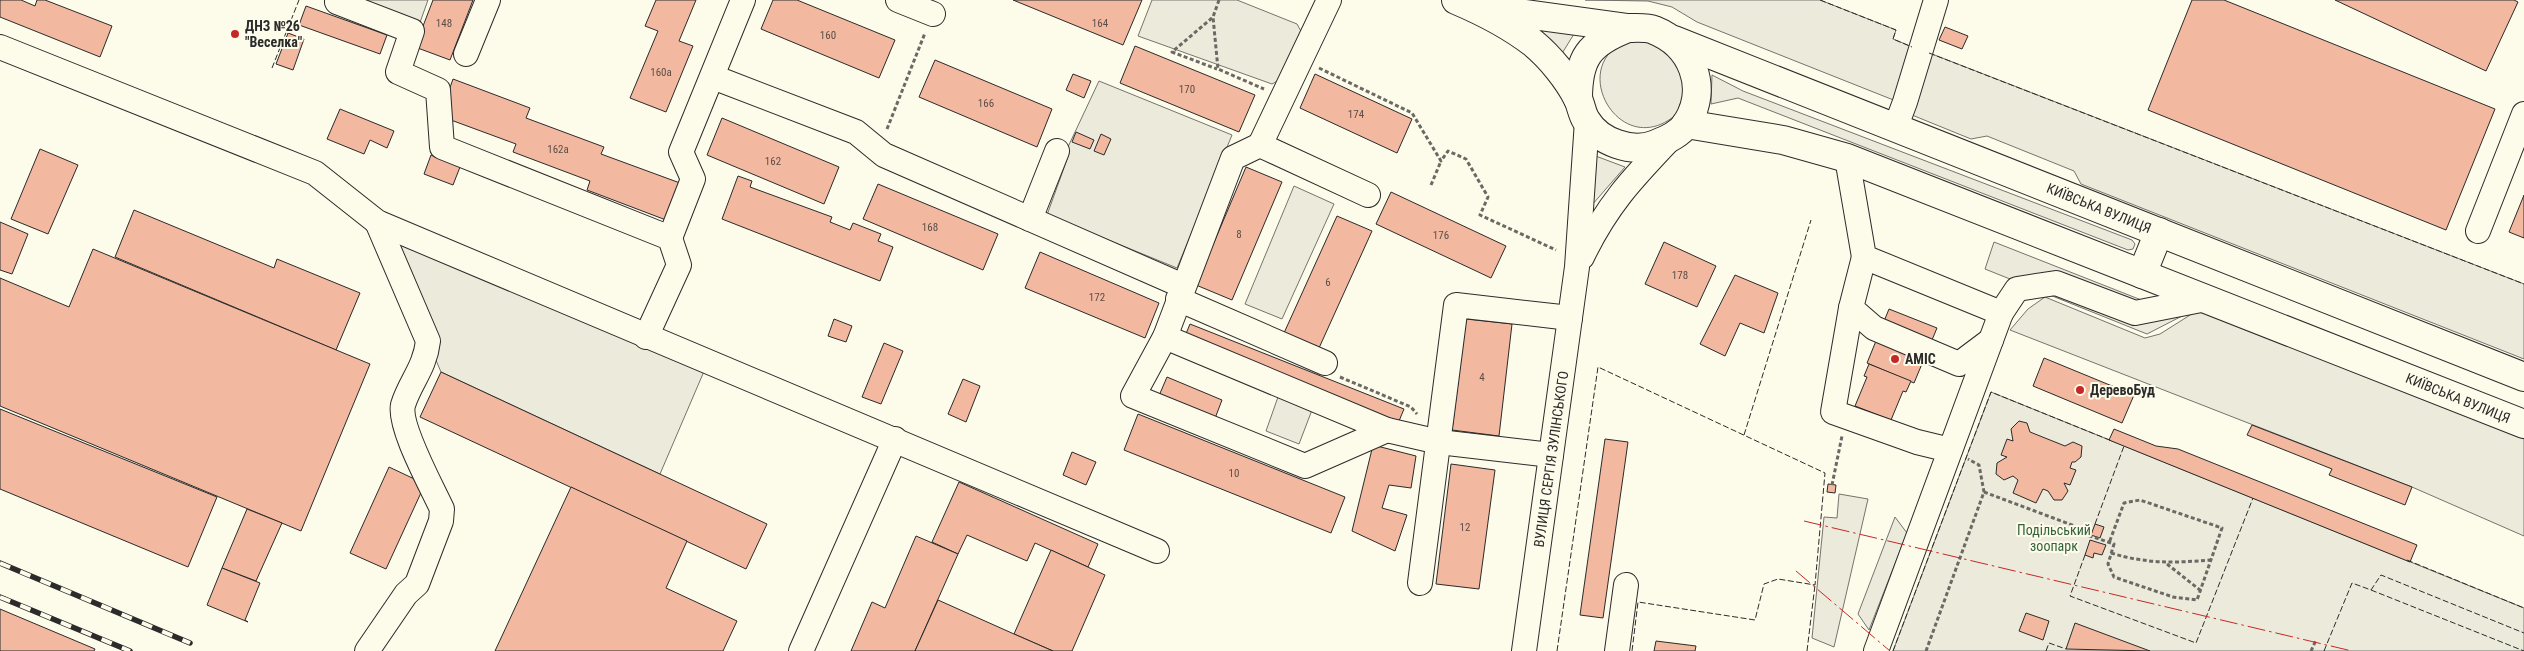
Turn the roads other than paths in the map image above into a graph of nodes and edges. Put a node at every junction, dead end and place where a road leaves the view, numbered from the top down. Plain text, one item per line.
1 (338, 0) edge
2 (488, 0) edge
3 (743, 0) edge
4 (898, 0) edge
5 (1329, 0) edge
6 (1936, 0) edge
7 (1465, 4) edge
8 (933, 14) road end
9 (1628, 28) junction
10 (1674, 40) junction
11 (0, 47) edge
12 (466, 54) dead end
13 (713, 77) junction
14 (1582, 110) junction
15 (2524, 114) edge
16 (1896, 126) junction
17 (1678, 131) junction
18 (1260, 145) junction
19 (1057, 151) dead end
20 (1847, 158) junction
21 (1368, 195) dead end
22 (1030, 219) junction
23 (376, 222) junction
24 (2478, 231) dead end
25 (2159, 232) junction
26 (670, 238) junction
27 (1864, 258) junction
28 (1577, 267) junction
29 (2142, 274) junction
30 (1181, 293) junction
31 (2206, 299) junction
32 (1851, 308) junction
33 (2001, 313) junction
34 (1570, 318) junction
35 (646, 337) junction
36 (1165, 337) junction
37 (1991, 340) junction
38 (1325, 362) road end
39 (2524, 377) edge
40 (2524, 424) edge
41 (1387, 430) junction
42 (895, 439) junction
43 (1438, 442) junction
44 (1950, 450) junction
45 (1551, 455) junction
46 (1157, 551) dead end
47 (1420, 584) dead end
48 (1626, 585) dead end
49 (367, 651) edge
50 (801, 651) edge
51 (1524, 651) edge
52 (1617, 651) edge
53 (1876, 651) edge

1 - 26 street
2 - 12 street
3 - 13 street
4 - 8 street
5 - 18 street
6 - 16 street
7 - 9 main road
7 - 14 main road
9 - 10 main road
9 - 14 main road
10 - 16 main road, КИЇВСЬКА ВУЛИЦЯ
10 - 17 main road
11 - 23 street
13 - 22 street
13 - 26 street
14 - 17 main road
14 - 28 street
15 - 24 street
16 - 25 main road, КИЇВСЬКА ВУЛИЦЯ
17 - 20 main road, КИЇВСЬКА ВУЛИЦЯ
17 - 28 street
18 - 21 street
18 - 30 street
19 - 22 street
20 - 27 street
20 - 29 main road, КИЇВСЬКА ВУЛИЦЯ
22 - 30 street
23 - 35 street
23 - 49 street
25 - 29 main road
25 - 39 main road, КИЇВСЬКА ВУЛИЦЯ
26 - 35 street
27 - 32 street
27 - 33 street
28 - 34 street, ВУЛИЦЯ СЕРГІЯ ЗУЛІНСЬКОГО
29 - 31 main road, КИЇВСЬКА ВУЛИЦЯ
30 - 36 street
30 - 38 street
31 - 33 street
31 - 40 main road, КИЇВСЬКА ВУЛИЦЯ
32 - 37 street
32 - 44 street
33 - 37 street
34 - 43 street
34 - 45 street, ВУЛИЦЯ СЕРГІЯ ЗУЛІНСЬКОГО
35 - 42 street
36 - 41 street
36 - 41 street
37 - 44 street
41 - 43 street
42 - 46 street
42 - 50 street
43 - 45 street
43 - 47 street
44 - 53 street
45 - 51 street, ВУЛИЦЯ СЕРГІЯ ЗУЛІНСЬКОГО
48 - 52 street

